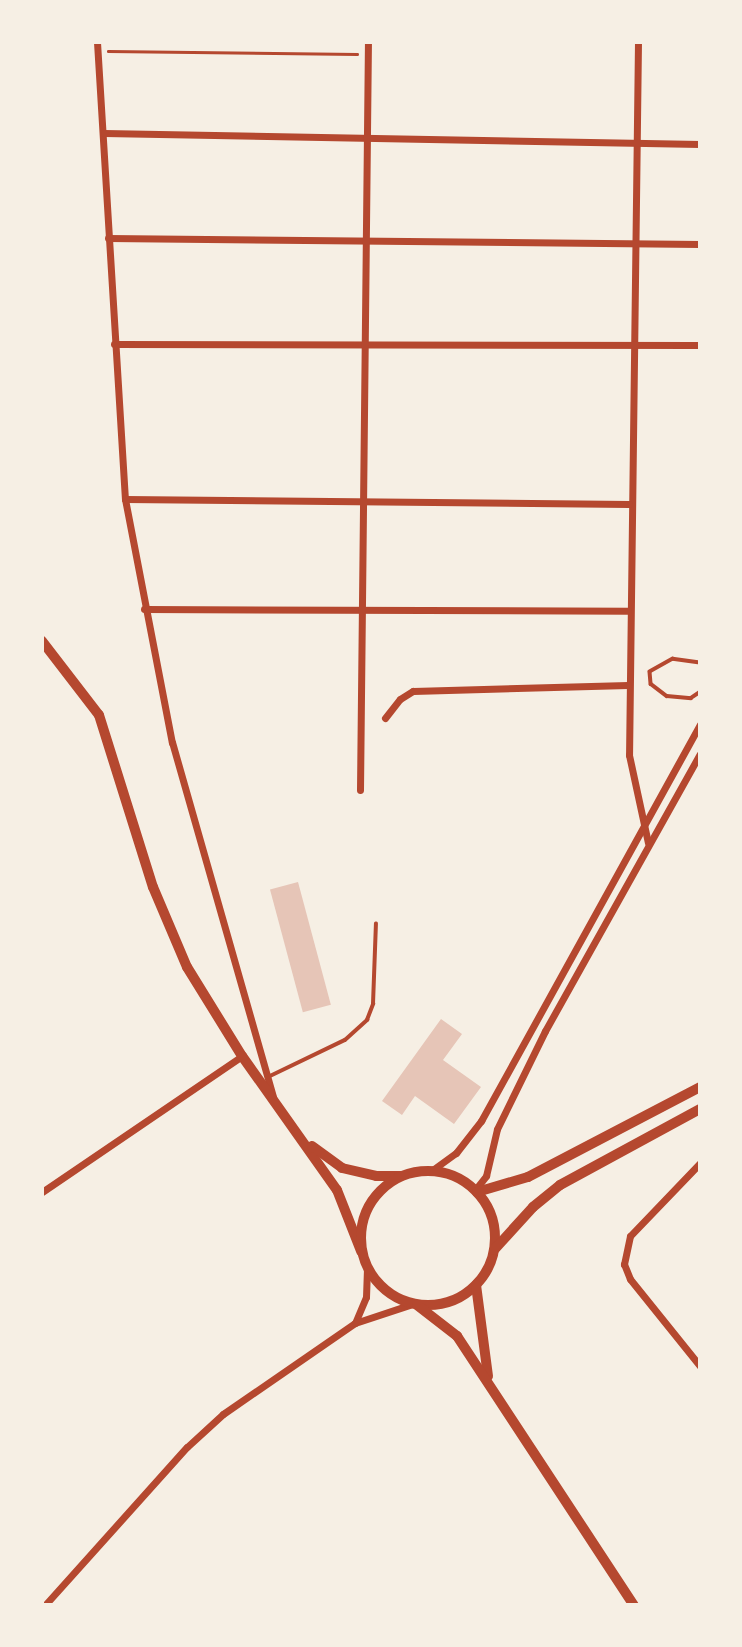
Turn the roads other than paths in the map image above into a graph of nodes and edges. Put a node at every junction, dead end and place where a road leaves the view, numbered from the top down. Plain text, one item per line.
1 (368, 42) edge
2 (638, 42) edge
3 (97, 46) edge
4 (104, 133) junction
5 (367, 139) junction
6 (637, 143) junction
7 (700, 144) edge
8 (108, 238) junction
9 (366, 239) junction
10 (637, 242) junction
11 (700, 244) edge
12 (364, 342) junction
13 (114, 344) junction
14 (635, 345) junction
15 (700, 345) edge
16 (125, 499) junction
17 (362, 504) junction
18 (629, 504) junction
19 (144, 609) junction
20 (628, 611) junction
21 (360, 612) junction
22 (42, 641) edge
23 (700, 663) edge
24 (628, 685) junction
25 (700, 692) edge
26 (385, 718) dead end
27 (700, 724) edge
28 (700, 754) edge
29 (360, 790) dead end
30 (642, 823) junction
31 (648, 843) junction
32 (376, 924) dead end
33 (242, 1056) junction
34 (268, 1077) junction
35 (700, 1087) edge
36 (274, 1102) junction
37 (700, 1109) edge
38 (304, 1139) junction
39 (700, 1163) edge
40 (432, 1171) junction
41 (401, 1176) junction
42 (476, 1191) junction
43 (42, 1192) edge
44 (494, 1250) junction
45 (361, 1251) junction
46 (367, 1268) junction
47 (476, 1285) junction
48 (415, 1305) junction
49 (355, 1323) junction
50 (700, 1366) edge
51 (491, 1389) junction
52 (45, 1605) edge
53 (634, 1605) edge

1 - 5 street
2 - 6 street
3 - 4 street
4 - 5 street
4 - 8 street
5 - 6 street
5 - 9 street
6 - 7 street
6 - 10 street
8 - 9 street
8 - 13 street
9 - 10 street
9 - 12 street
10 - 11 street
10 - 14 street
12 - 13 street
12 - 14 street
12 - 17 street
13 - 16 street
14 - 15 street
14 - 18 street
16 - 17 street
16 - 19 street
17 - 18 street
17 - 21 street
18 - 20 street
19 - 21 street
19 - 34 street
20 - 21 street
20 - 24 street
21 - 29 street
22 - 33 street
23 - 25 lane
24 - 26 street
24 - 30 street
27 - 30 street
28 - 31 street
30 - 31 street
30 - 40 street
31 - 42 street
32 - 34 lane
33 - 36 street
33 - 43 street
34 - 36 street
35 - 42 main road
36 - 38 street
37 - 44 main road
38 - 41 street
38 - 45 street
39 - 50 street
40 - 41 main road
40 - 42 main road
41 - 45 main road
42 - 44 main road
44 - 47 main road
45 - 46 main road
46 - 48 main road
46 - 49 street
47 - 48 main road
47 - 51 main road
48 - 49 street
48 - 51 main road
49 - 52 street
51 - 53 main road

